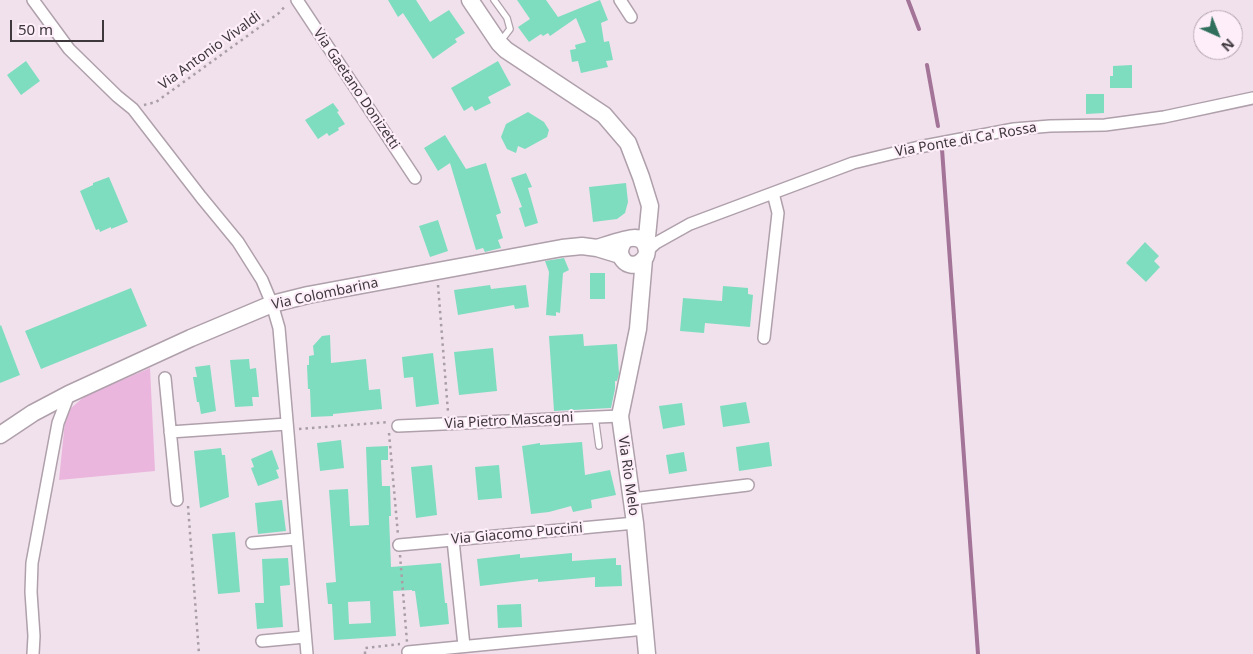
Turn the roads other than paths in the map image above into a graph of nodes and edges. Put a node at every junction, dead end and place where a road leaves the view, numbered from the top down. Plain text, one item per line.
1 (33, 0) edge
2 (297, 0) edge
3 (470, 0) edge
4 (494, 0) edge
5 (620, 0) edge
6 (631, 17) dead end
7 (499, 44) junction
8 (1253, 98) edge
9 (415, 178) dead end
10 (773, 193) junction
11 (650, 206) junction
12 (625, 249) junction
13 (646, 253) junction
14 (641, 300) junction
15 (272, 304) junction
16 (764, 338) dead end
17 (165, 378) dead end
18 (69, 394) junction
19 (620, 416) junction
20 (595, 417) junction
21 (398, 426) road end
22 (288, 427) junction
23 (170, 432) junction
24 (0, 435) edge
25 (599, 446) dead end
26 (748, 485) dead end
27 (632, 498) junction
28 (177, 500) road end
29 (635, 523) junction
30 (297, 539) junction
31 (453, 540) junction
32 (252, 543) dead end
33 (399, 545) dead end
34 (645, 629) junction
35 (305, 637) junction
36 (262, 641) dead end
37 (464, 646) junction
38 (407, 647) road end
39 (33, 654) edge
40 (306, 654) edge
41 (647, 654) edge

1 - 15 street
2 - 9 street, Via Gaetano Donizetti
3 - 7 street
4 - 7 lane
5 - 6 street
7 - 11 street
8 - 10 street, Via Ponte di Ca' Rossa
10 - 13 street, Via Ponte di Ca' Rossa
10 - 16 street
11 - 12 street
11 - 13 street, Via Rio Melo
12 - 13 street
12 - 13 street, Via Colombarina
12 - 14 street, Via Rio Melo
12 - 15 street, Via Colombarina
13 - 14 street, Via Rio Melo
14 - 19 street, Via Rio Melo
15 - 18 street, Via Colombarina
15 - 22 street
17 - 23 street
18 - 24 street, Via Colombarina
18 - 39 street
19 - 20 street, Via Pietro Mascagni
19 - 27 street, Via Rio Melo
20 - 21 street, Via Pietro Mascagni
20 - 25 lane
22 - 23 street
22 - 30 street
23 - 28 street
26 - 27 street
27 - 29 street, Via Rio Melo
29 - 31 street, Via Giacomo Puccini
29 - 34 street, Via Rio Melo
30 - 32 street
30 - 35 street
31 - 33 street, Via Giacomo Puccini
31 - 37 street
34 - 37 street
34 - 41 street, Via Rio Melo
35 - 36 street
35 - 40 street
37 - 38 street

